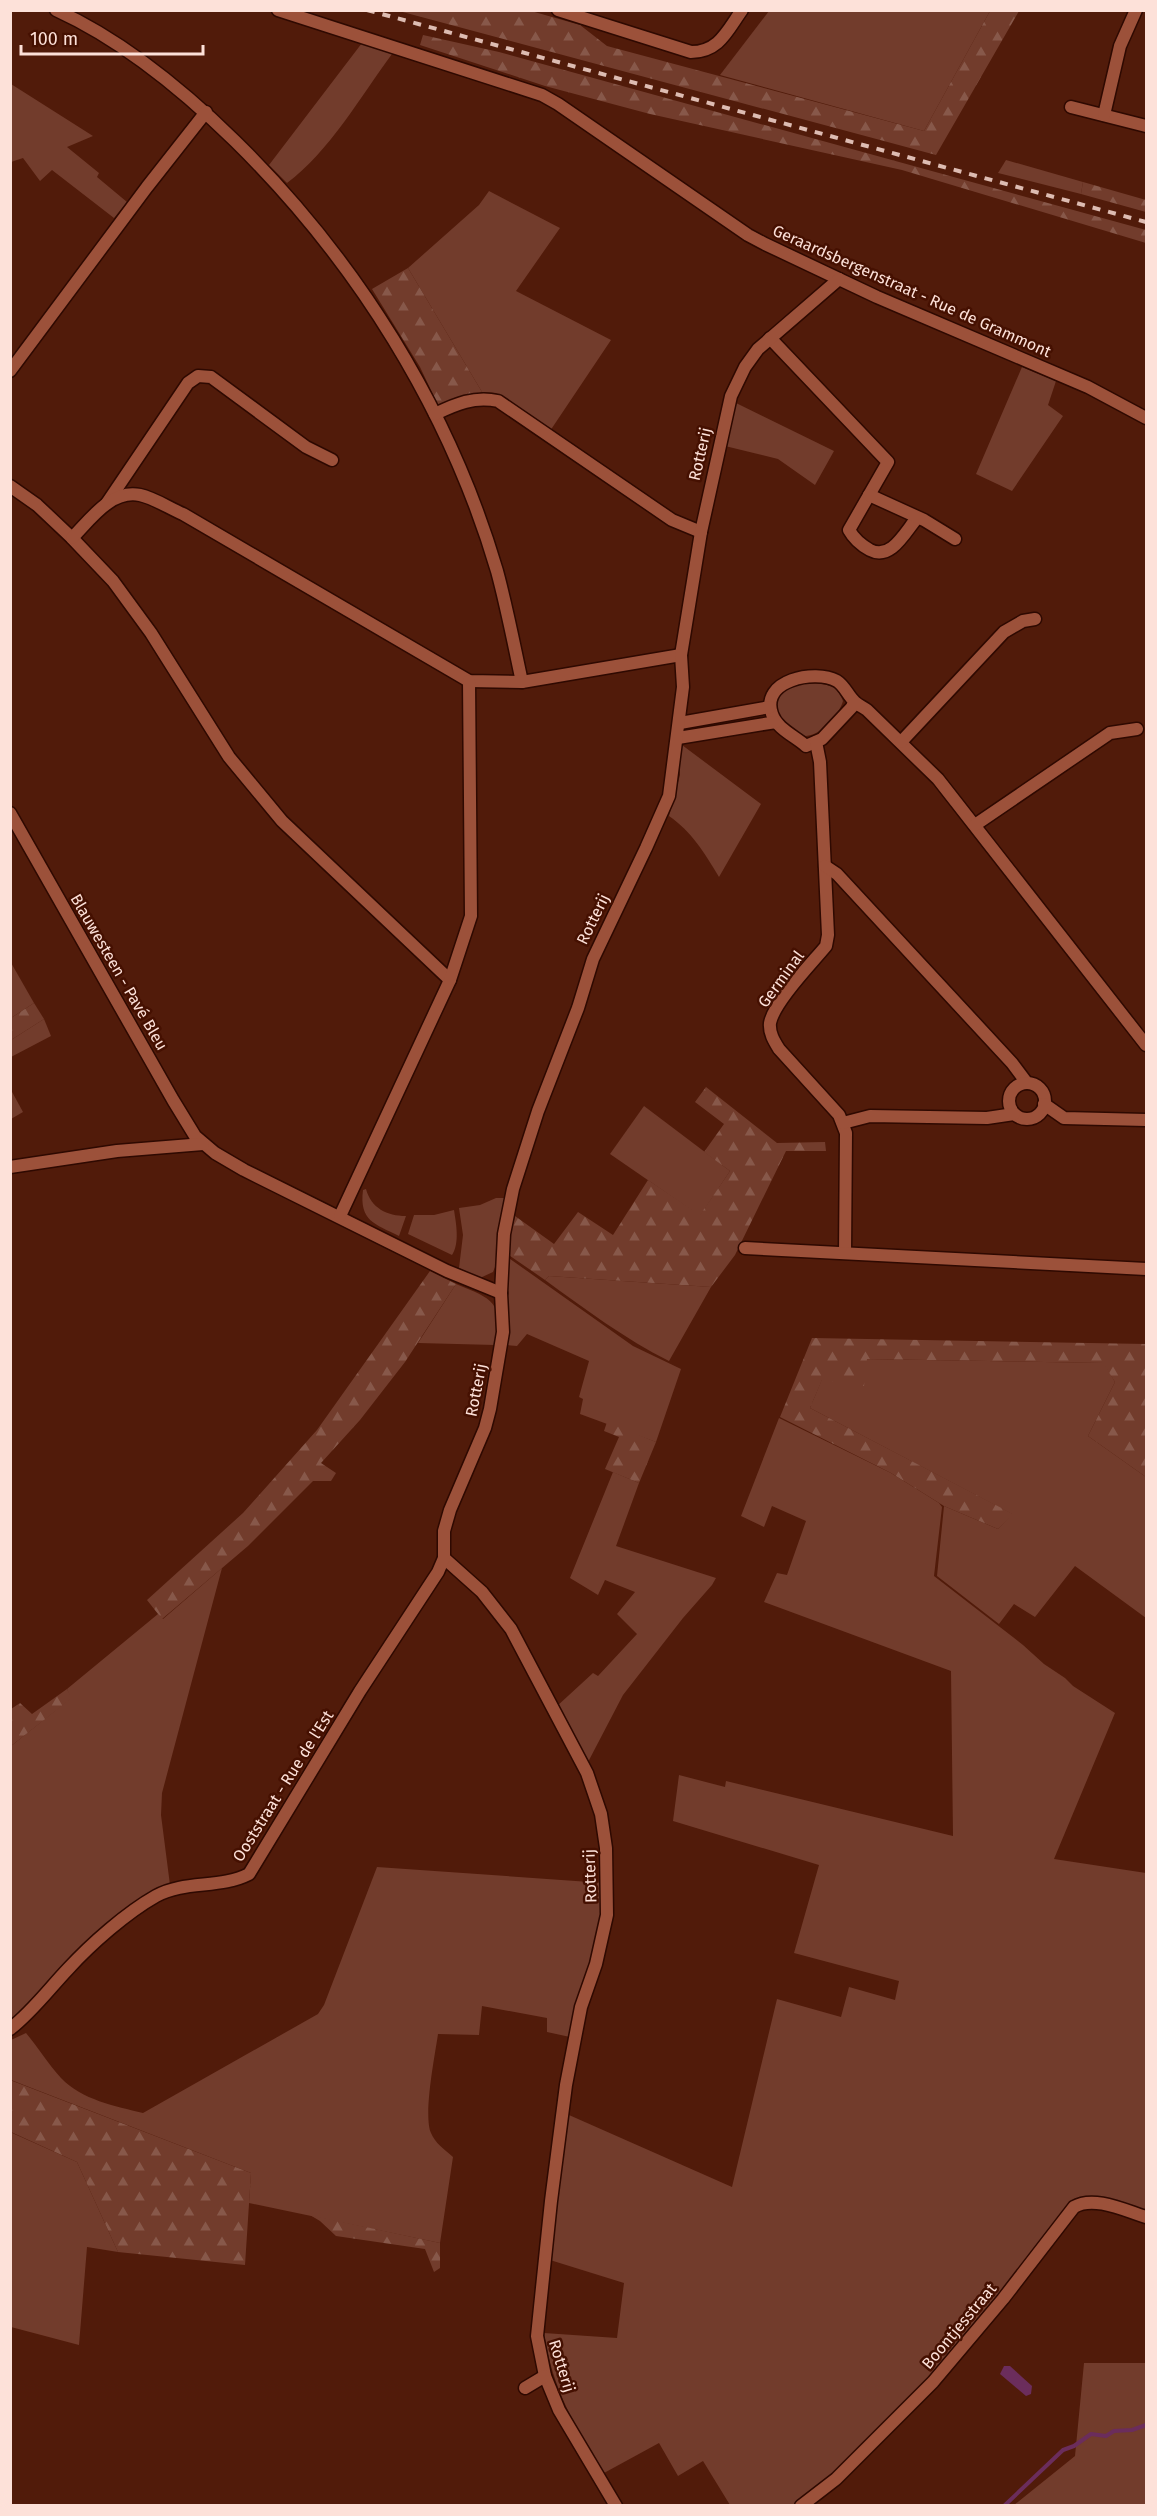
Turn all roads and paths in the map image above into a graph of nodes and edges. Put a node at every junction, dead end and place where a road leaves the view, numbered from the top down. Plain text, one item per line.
1 (57, 10) edge
2 (278, 10) edge
3 (558, 10) edge
4 (742, 10) edge
5 (1136, 10) edge
6 (1071, 107) dead end
7 (206, 112) junction
8 (1104, 115) junction
9 (1146, 126) edge
10 (839, 279) junction
11 (770, 338) junction
12 (10, 371) edge
13 (435, 414) junction
14 (1146, 418) edge
15 (332, 460) dead end
16 (10, 486) edge
17 (869, 495) junction
18 (107, 503) junction
19 (917, 518) junction
20 (700, 532) junction
21 (72, 538) junction
22 (955, 539) dead end
23 (1035, 619) dead end
24 (681, 655) junction
25 (469, 681) junction
26 (522, 682) junction
27 (854, 702) junction
28 (770, 707) junction
29 (776, 722) junction
30 (680, 723) junction
31 (1137, 729) dead end
32 (678, 738) junction
33 (816, 742) junction
34 (901, 742) junction
35 (10, 813) edge
36 (975, 825) junction
37 (825, 866) junction
38 (450, 980) junction
39 (1146, 1045) edge
40 (1027, 1083) junction
41 (1044, 1104) junction
42 (1014, 1114) junction
43 (1146, 1120) edge
44 (843, 1123) junction
45 (203, 1144) junction
46 (10, 1167) edge
47 (340, 1216) junction
48 (745, 1248) dead end
49 (845, 1252) junction
50 (1146, 1269) edge
51 (501, 1293) junction
52 (444, 1558) junction
53 (10, 2029) edge
54 (1146, 2217) edge
55 (545, 2376) junction
56 (525, 2388) dead end
57 (616, 2505) edge
58 (801, 2505) edge

1 - 7 street
2 - 10 street, Geraardsbergenstraat - Rue de Grammont
3 - 4 street
5 - 8 street
6 - 8 street
7 - 12 street
7 - 13 street
8 - 9 street
10 - 11 street, Rotterij
10 - 14 street, Geraardsbergenstraat - Rue de Grammont
11 - 17 street
11 - 20 street, Rotterij
13 - 20 street
13 - 26 street
15 - 18 street
16 - 21 street
17 - 19 street
17 - 19 street
18 - 21 street
18 - 25 street
19 - 22 street
20 - 24 street, Rotterij
21 - 38 street
23 - 34 street
24 - 26 street
24 - 30 street, Rotterij
25 - 26 street
25 - 38 street
27 - 28 street
27 - 33 street
27 - 34 street
28 - 29 street
28 - 30 street
29 - 32 street
29 - 33 street
30 - 32 street, Rotterij
31 - 36 street
32 - 51 street, Rotterij
33 - 37 street, Germinal
34 - 36 street
35 - 45 street, Blauwesteen - Pavé Bleu
36 - 39 street
37 - 40 street
37 - 44 street, Germinal
38 - 47 street
40 - 41 street
40 - 42 street
41 - 42 street
41 - 43 street
42 - 44 street
44 - 49 street
45 - 46 street
45 - 47 street, Blauwesteen - Pavé Bleu
47 - 51 street, Blauwesteen - Pavé Bleu
48 - 49 street
49 - 50 street
51 - 52 street, Rotterij
52 - 53 street, Ooststraat - Rue de l'Est
52 - 55 street, Rotterij
54 - 58 street, Boontjesstraat
55 - 56 street
55 - 57 street, Rotterij

